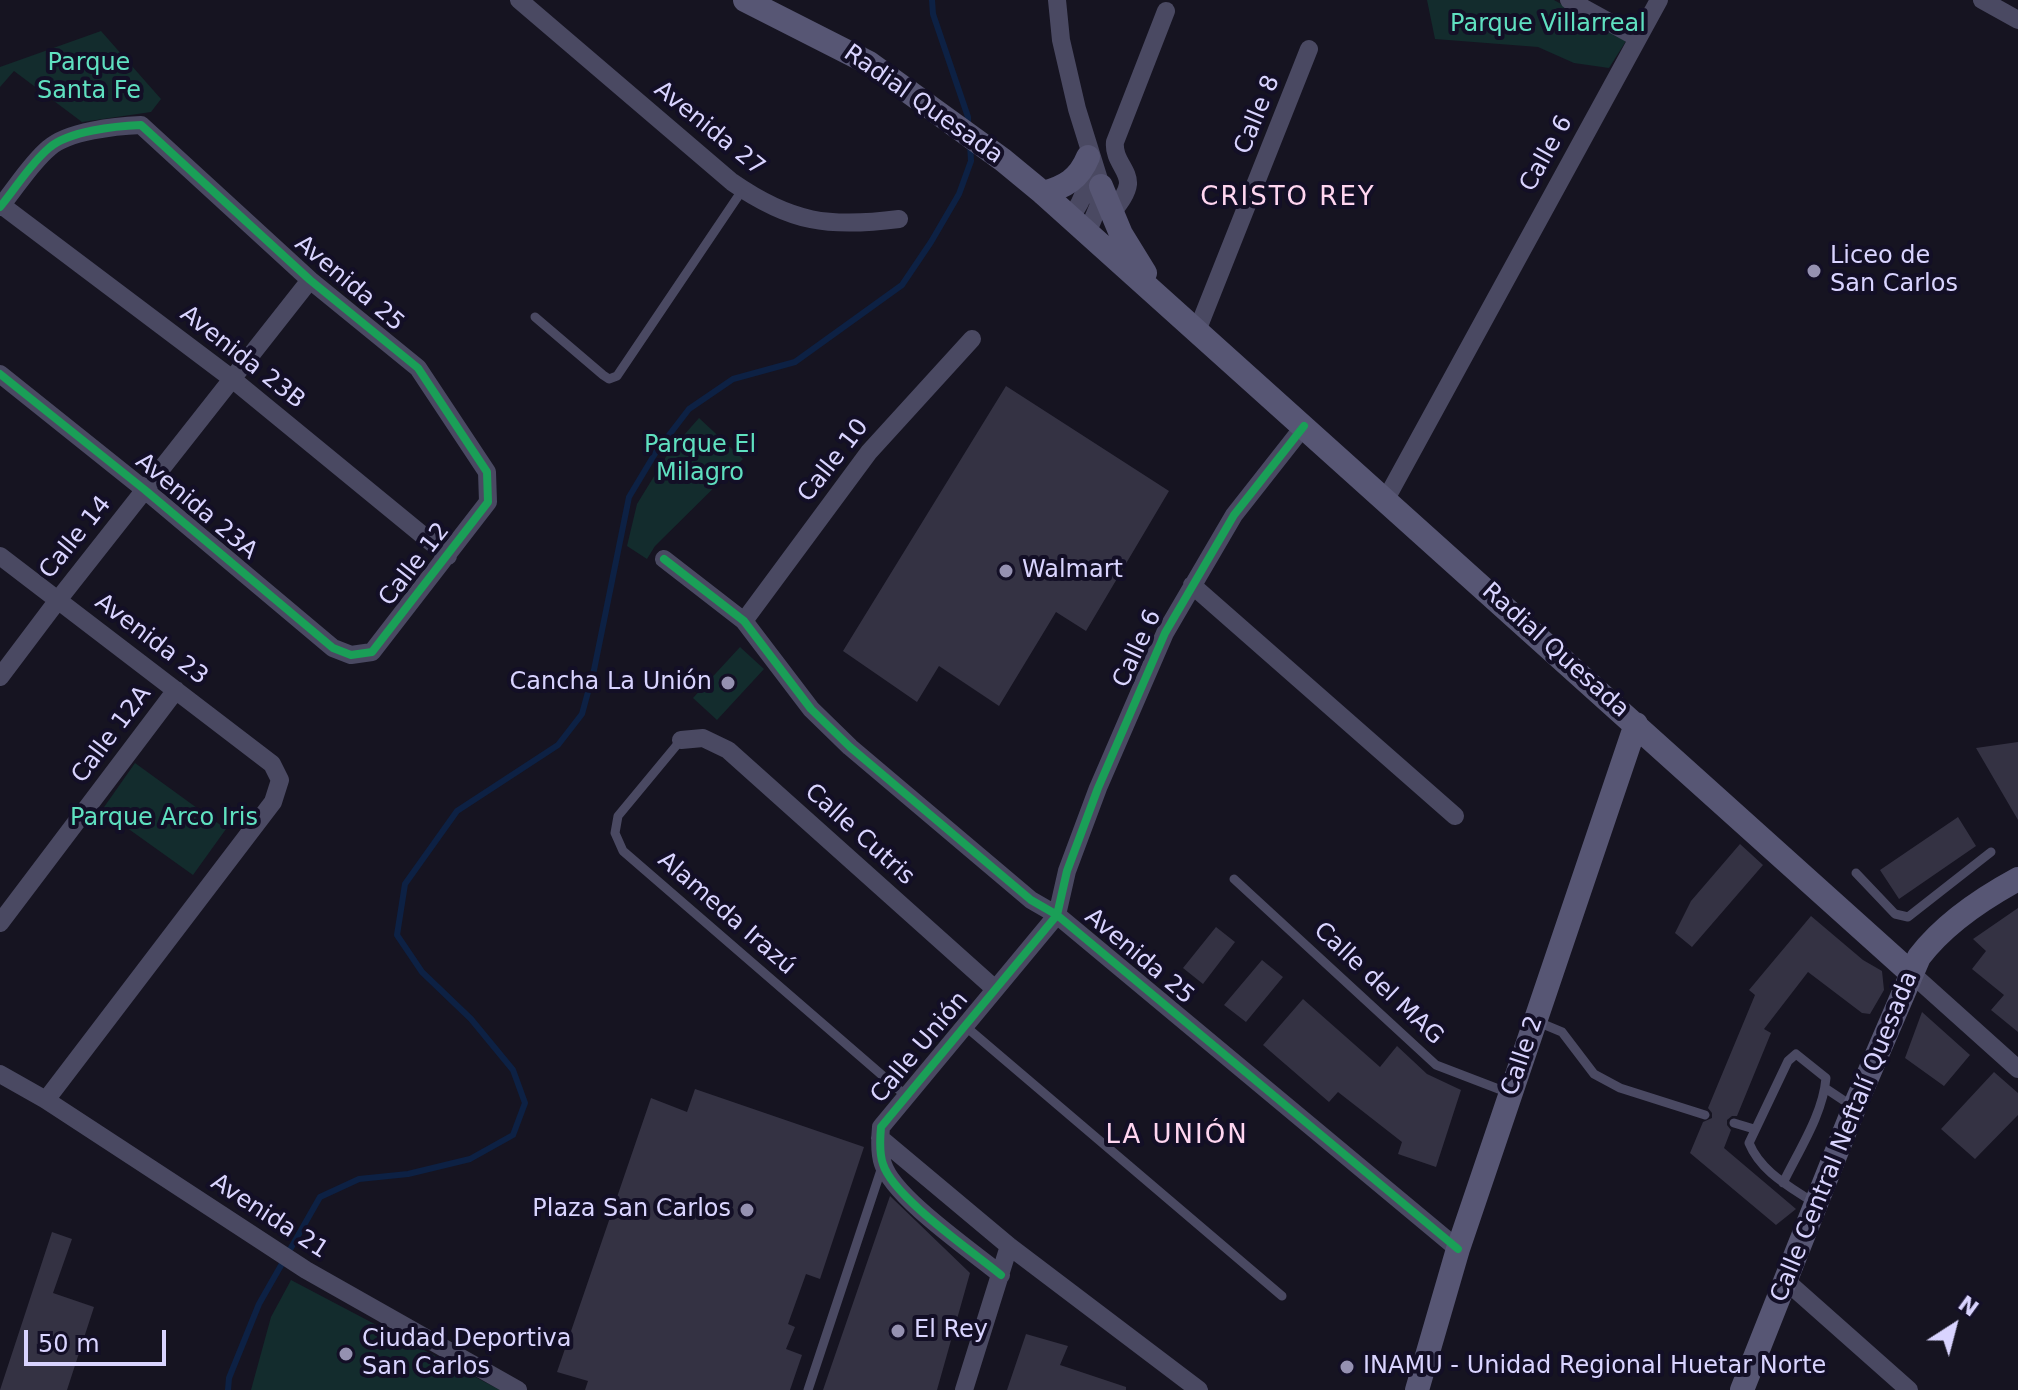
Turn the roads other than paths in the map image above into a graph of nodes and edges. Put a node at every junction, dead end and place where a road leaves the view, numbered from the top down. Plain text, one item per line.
1 (519, 0) edge
2 (745, 0) edge
3 (1057, 0) edge
4 (1569, 0) edge
5 (1659, 0) edge
6 (1982, 0) edge
7 (1166, 11) dead end
8 (2018, 20) edge
9 (1638, 38) junction
10 (1309, 49) dead end
11 (1088, 152) junction
12 (1101, 186) junction
13 (743, 189) junction
14 (1043, 193) junction
15 (1, 205) edge
16 (1112, 213) junction
17 (899, 219) dead end
18 (1080, 224) junction
19 (310, 280) junction
20 (1167, 305) junction
21 (535, 317) dead end
22 (1197, 331) junction
23 (972, 339) dead end
24 (0, 374) edge
25 (231, 378) junction
26 (1304, 426) junction
27 (145, 490) junction
28 (1386, 499) junction
29 (488, 502) joint
30 (0, 556) edge
31 (448, 556) junction
32 (664, 559) dead end
33 (1192, 585) junction
34 (58, 600) junction
35 (744, 621) junction
36 (372, 652) joint
37 (0, 677) edge
38 (176, 690) junction
39 (1636, 724) junction
40 (681, 740) joint
41 (1455, 816) dead end
42 (1991, 852) dead end
43 (1856, 873) dead end
44 (1234, 879) dead end
45 (2018, 879) edge
46 (1057, 915) junction
47 (0, 923) edge
48 (1911, 973) junction
49 (995, 989) junction
50 (1535, 1021) junction
51 (964, 1025) junction
52 (2018, 1069) edge
53 (0, 1074) edge
54 (1825, 1088) junction
55 (1510, 1094) junction
56 (905, 1095) junction
57 (46, 1100) junction
58 (1854, 1108) junction
59 (1705, 1115) dead end
60 (1734, 1123) dead end
61 (1754, 1129) junction
62 (880, 1138) junction
63 (883, 1164) junction
64 (1783, 1183) junction
65 (1815, 1204) junction
66 (1009, 1246) junction
67 (1458, 1249) junction
68 (1001, 1275) junction
69 (1785, 1280) junction
70 (1282, 1296) dead end
71 (518, 1390) edge
72 (808, 1390) edge
73 (964, 1390) edge
74 (1199, 1390) edge
75 (1417, 1390) edge
76 (1742, 1390) edge
77 (1909, 1390) edge

1 - 13 street, Avenida 27
2 - 14 main road, Radial Quesada
3 - 11 street
4 - 9 street
5 - 9 street, Calle 6
6 - 8 street
7 - 16 street
9 - 28 street, Calle 6
10 - 22 street, Calle 8
11 - 12 street
11 - 14 main road
11 - 18 street
12 - 16 main road
12 - 18 street
13 - 17 street, Avenida 27
13 - 21 lane
14 - 18 main road, Radial Quesada
15 - 19 street, Avenida 25
15 - 25 street, Avenida 23B
16 - 20 main road
18 - 20 main road, Radial Quesada
19 - 25 street, Calle 14
19 - 29 street, Avenida 25
20 - 22 main road, Radial Quesada
22 - 26 main road, Radial Quesada
23 - 35 street, Calle 10
24 - 27 street, Avenida 23A
25 - 27 street, Calle 14
25 - 31 street, Avenida 23B
26 - 28 main road, Radial Quesada
26 - 33 street, Calle 6
27 - 34 street, Calle 14
27 - 36 street, Avenida 23A
28 - 39 main road, Radial Quesada
29 - 31 street, Calle 12
30 - 34 street, Avenida 23
31 - 36 street, Calle 12
32 - 35 street, Avenida 25
33 - 41 street
33 - 46 street, Calle 6
34 - 37 street, Calle 14
34 - 38 street, Avenida 23
35 - 46 street, Avenida 25
38 - 47 street, Calle 12A
38 - 57 street, Avenida 23
39 - 48 main road, Radial Quesada
39 - 50 main road, Calle 2
40 - 49 street, Calle Cutris
40 - 56 lane, Alameda Irazú
42 - 43 lane
44 - 55 lane, Calle del MAG
45 - 48 main road, Calle Central Neftalí Quesada
46 - 49 street, Calle Unión
46 - 67 street, Avenida 25
48 - 52 street
48 - 58 main road, Calle Central Neftalí Quesada
49 - 51 street, Calle Unión
50 - 55 main road, Calle 2
50 - 59 lane
51 - 56 street, Calle Unión
51 - 70 lane
53 - 57 street, Avenida 21
54 - 58 lane
54 - 61 lane
54 - 64 lane
55 - 67 main road, Calle 2
56 - 62 street, Calle Unión
57 - 71 street, Avenida 21
58 - 65 main road, Calle Central Neftalí Quesada
60 - 61 lane
61 - 64 lane
62 - 63 street, Calle Unión
62 - 66 street, Calle Unión
63 - 68 street
63 - 72 lane
64 - 65 lane
65 - 69 main road, Calle Central Neftalí Quesada
66 - 68 street
66 - 74 street, Calle Unión
67 - 75 main road, Calle 2
68 - 73 street
69 - 76 main road, Calle Central Neftalí Quesada
69 - 77 street

